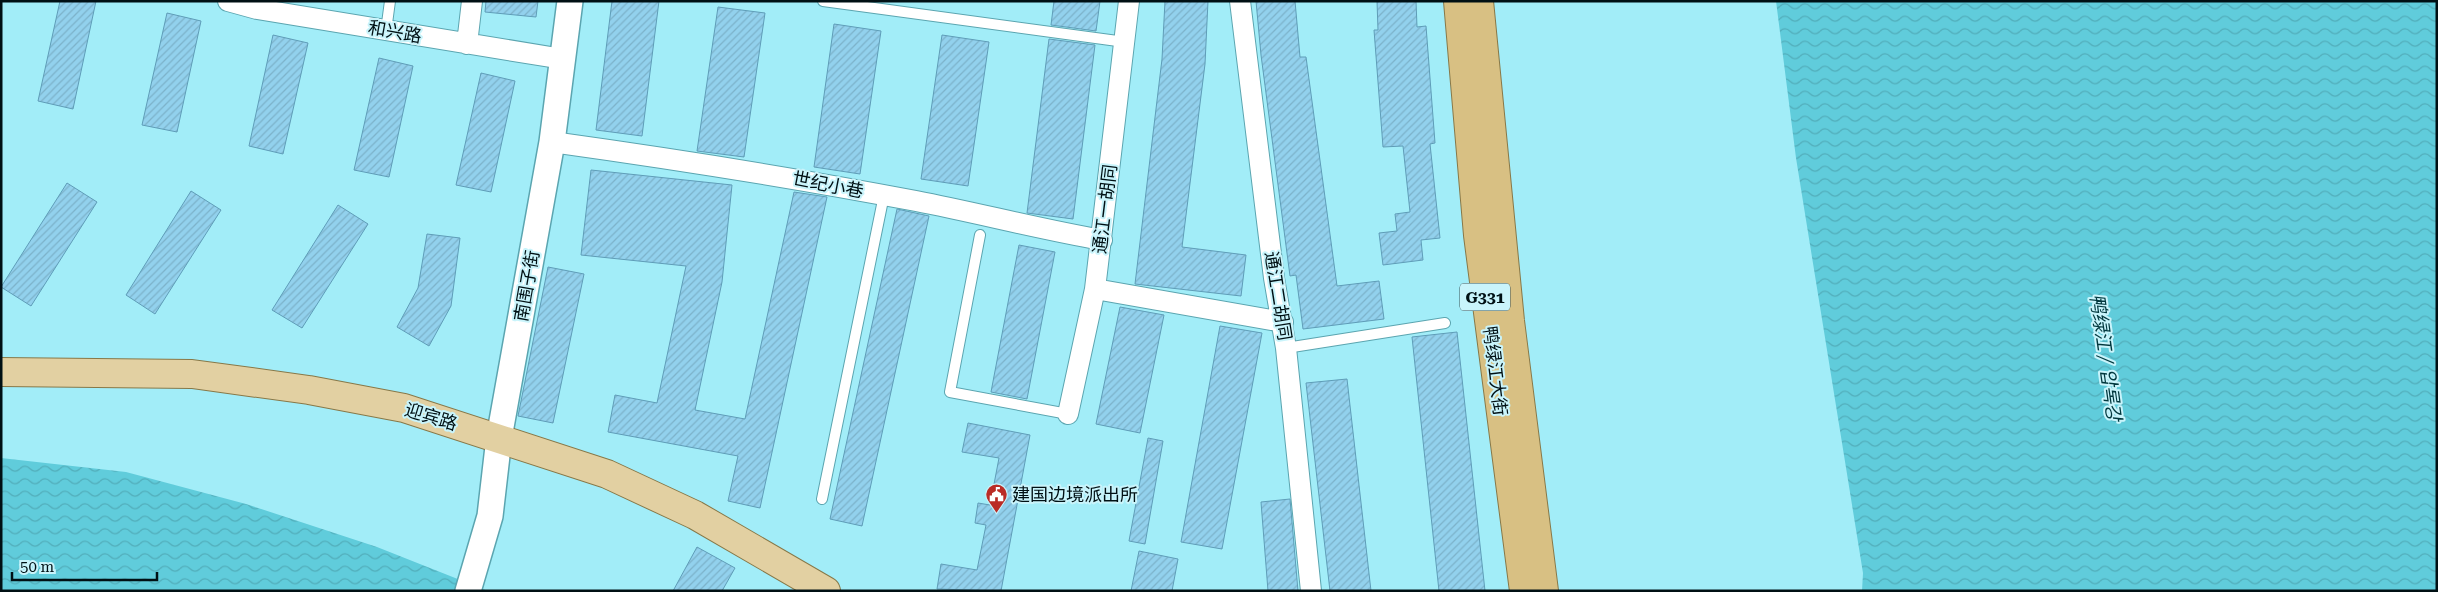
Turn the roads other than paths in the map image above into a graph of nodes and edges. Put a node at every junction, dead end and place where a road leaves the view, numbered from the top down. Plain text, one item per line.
1 (228, 1) edge
2 (390, 1) edge
3 (472, 1) edge
4 (570, 1) edge
5 (823, 1) edge
6 (1129, 1) edge
7 (1240, 1) edge
8 (1458, 1) edge
9 (1480, 1) edge
10 (257, 5) edge
11 (386, 30) junction
12 (1125, 42) junction
13 (467, 44) junction
14 (562, 59) junction
15 (552, 142) junction
16 (884, 195) junction
17 (980, 235) dead end
18 (1102, 240) junction
19 (1095, 289) junction
20 (1283, 322) junction
21 (1445, 323) dead end
22 (1286, 348) junction
23 (1, 372) edge
24 (1068, 414) joint
25 (499, 438) junction
26 (822, 499) dead end
27 (472, 580) edge
28 (826, 591) edge
29 (1311, 591) edge
30 (1524, 591) edge
31 (1544, 591) edge

1 - 10 street, 和兴路
2 - 11 lane
3 - 13 street
4 - 14 street, 南围子街
5 - 12 lane
6 - 12 street, 通江一胡同
7 - 20 street, 通江二胡同
8 - 30 highway, 鸭绿江大街 / G331
9 - 31 highway, 鸭绿江大街 / G331
10 - 11 street, 和兴路
11 - 13 street, 和兴路
12 - 18 street, 通江一胡同
13 - 14 street, 和兴路
14 - 15 street, 南围子街
15 - 16 street, 世纪小巷
15 - 25 street, 南围子街
16 - 18 street, 世纪小巷
16 - 26 lane
17 - 24 lane
18 - 19 street, 通江一胡同
19 - 20 street
19 - 24 street, 通江一胡同
20 - 22 street, 通江二胡同
21 - 22 lane
22 - 29 street, 通江二胡同
23 - 25 main road, 迎宾路
25 - 27 street, 南围子街
25 - 28 main road, 迎宾路

